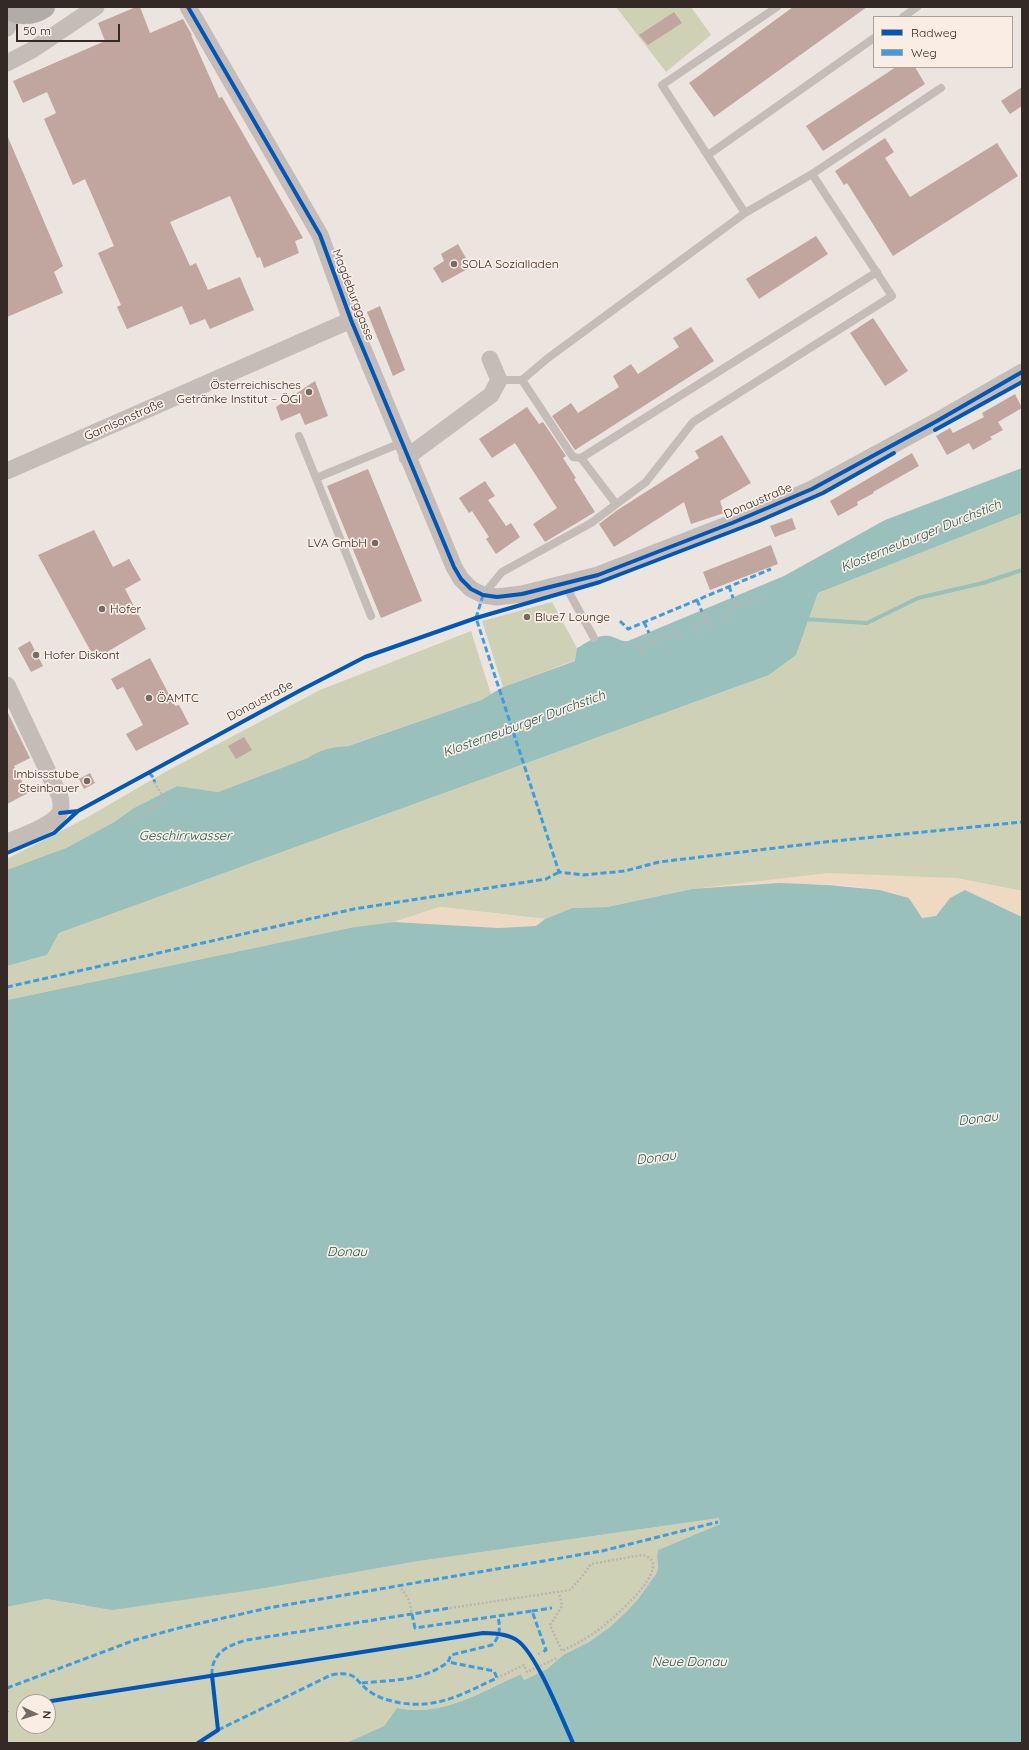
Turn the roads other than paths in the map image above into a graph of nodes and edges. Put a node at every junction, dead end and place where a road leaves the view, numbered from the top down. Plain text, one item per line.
1 (44, 7) edge
2 (96, 7) edge
3 (188, 7) edge
4 (777, 7) edge
5 (917, 7) edge
6 (9, 16) edge
7 (904, 16) edge
8 (873, 39) edge
9 (7, 63) edge
10 (941, 88) dead end
11 (708, 156) junction
12 (812, 174) junction
13 (745, 213) junction
14 (877, 272) junction
15 (351, 320) junction
16 (490, 359) dead end
17 (1022, 372) edge
18 (499, 380) junction
19 (522, 380) junction
20 (299, 436) dead end
21 (404, 450) junction
22 (581, 458) junction
23 (7, 471) edge
24 (316, 478) junction
25 (616, 504) junction
26 (564, 583) junction
27 (483, 594) junction
28 (371, 616) dead end
29 (594, 638) dead end
30 (7, 685) edge
31 (7, 842) edge

1 - 6 main road
2 - 9 street
3 - 15 street, Magdeburggasse
4 - 11 lane
5 - 7 lane
8 - 11 lane
10 - 12 lane
11 - 13 lane
12 - 13 lane
12 - 14 lane
13 - 19 lane
14 - 22 lane
14 - 25 lane
15 - 21 street, Magdeburggasse
15 - 23 street, Garnisonstraße
16 - 18 street
17 - 26 street, Donaustraße
18 - 19 lane
18 - 21 street
19 - 22 lane
20 - 24 lane
21 - 24 lane
21 - 27 street, Magdeburggasse
22 - 25 lane
24 - 28 lane
25 - 27 lane
26 - 27 street, Donaustraße
26 - 29 lane
30 - 31 street

